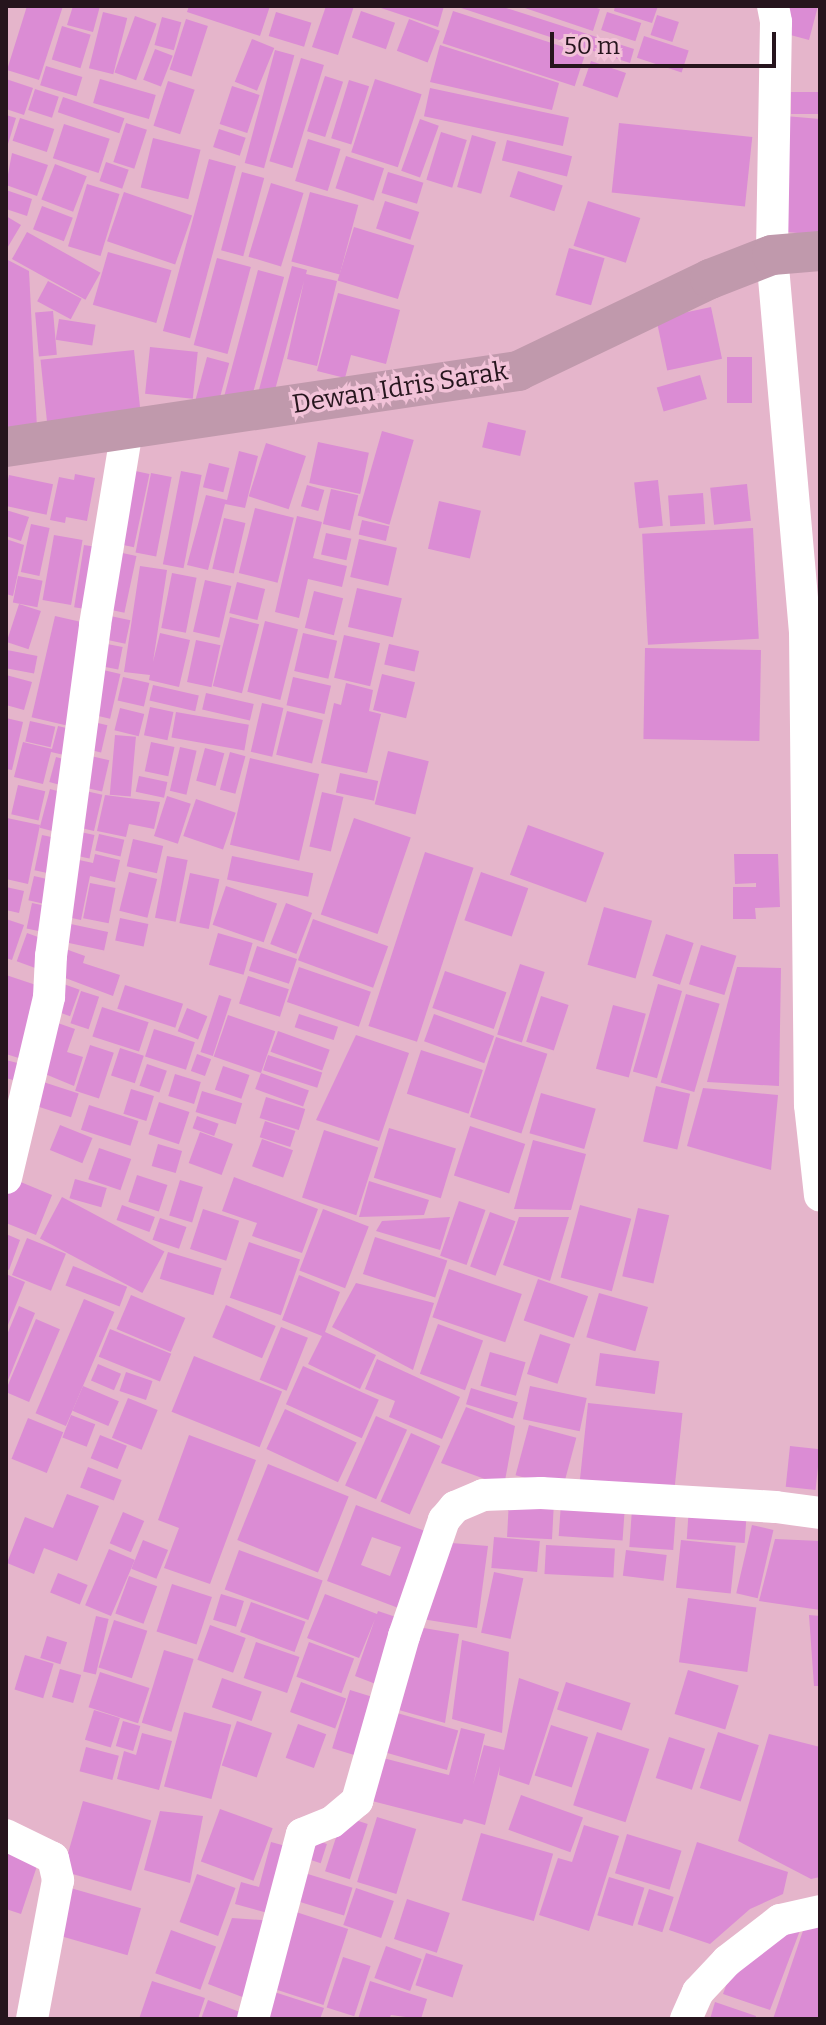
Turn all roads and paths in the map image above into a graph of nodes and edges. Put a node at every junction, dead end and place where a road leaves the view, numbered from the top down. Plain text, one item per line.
1 (773, 6) edge
2 (820, 251) edge
3 (772, 255) junction
4 (127, 429) junction
5 (6, 447) edge
6 (814, 990) edge
7 (6, 1178) edge
8 (820, 1195) edge
9 (820, 1513) edge
10 (6, 1835) edge
11 (820, 1911) edge
12 (32, 2019) edge
13 (253, 2019) edge
14 (686, 2019) edge

1 - 3 street
2 - 3 main road, Dewan Idris Sarak
3 - 4 main road, Dewan Idris Sarak
3 - 6 street
4 - 5 main road, Dewan Idris Sarak
4 - 7 street
6 - 8 street
9 - 13 street
10 - 12 street
11 - 14 street

